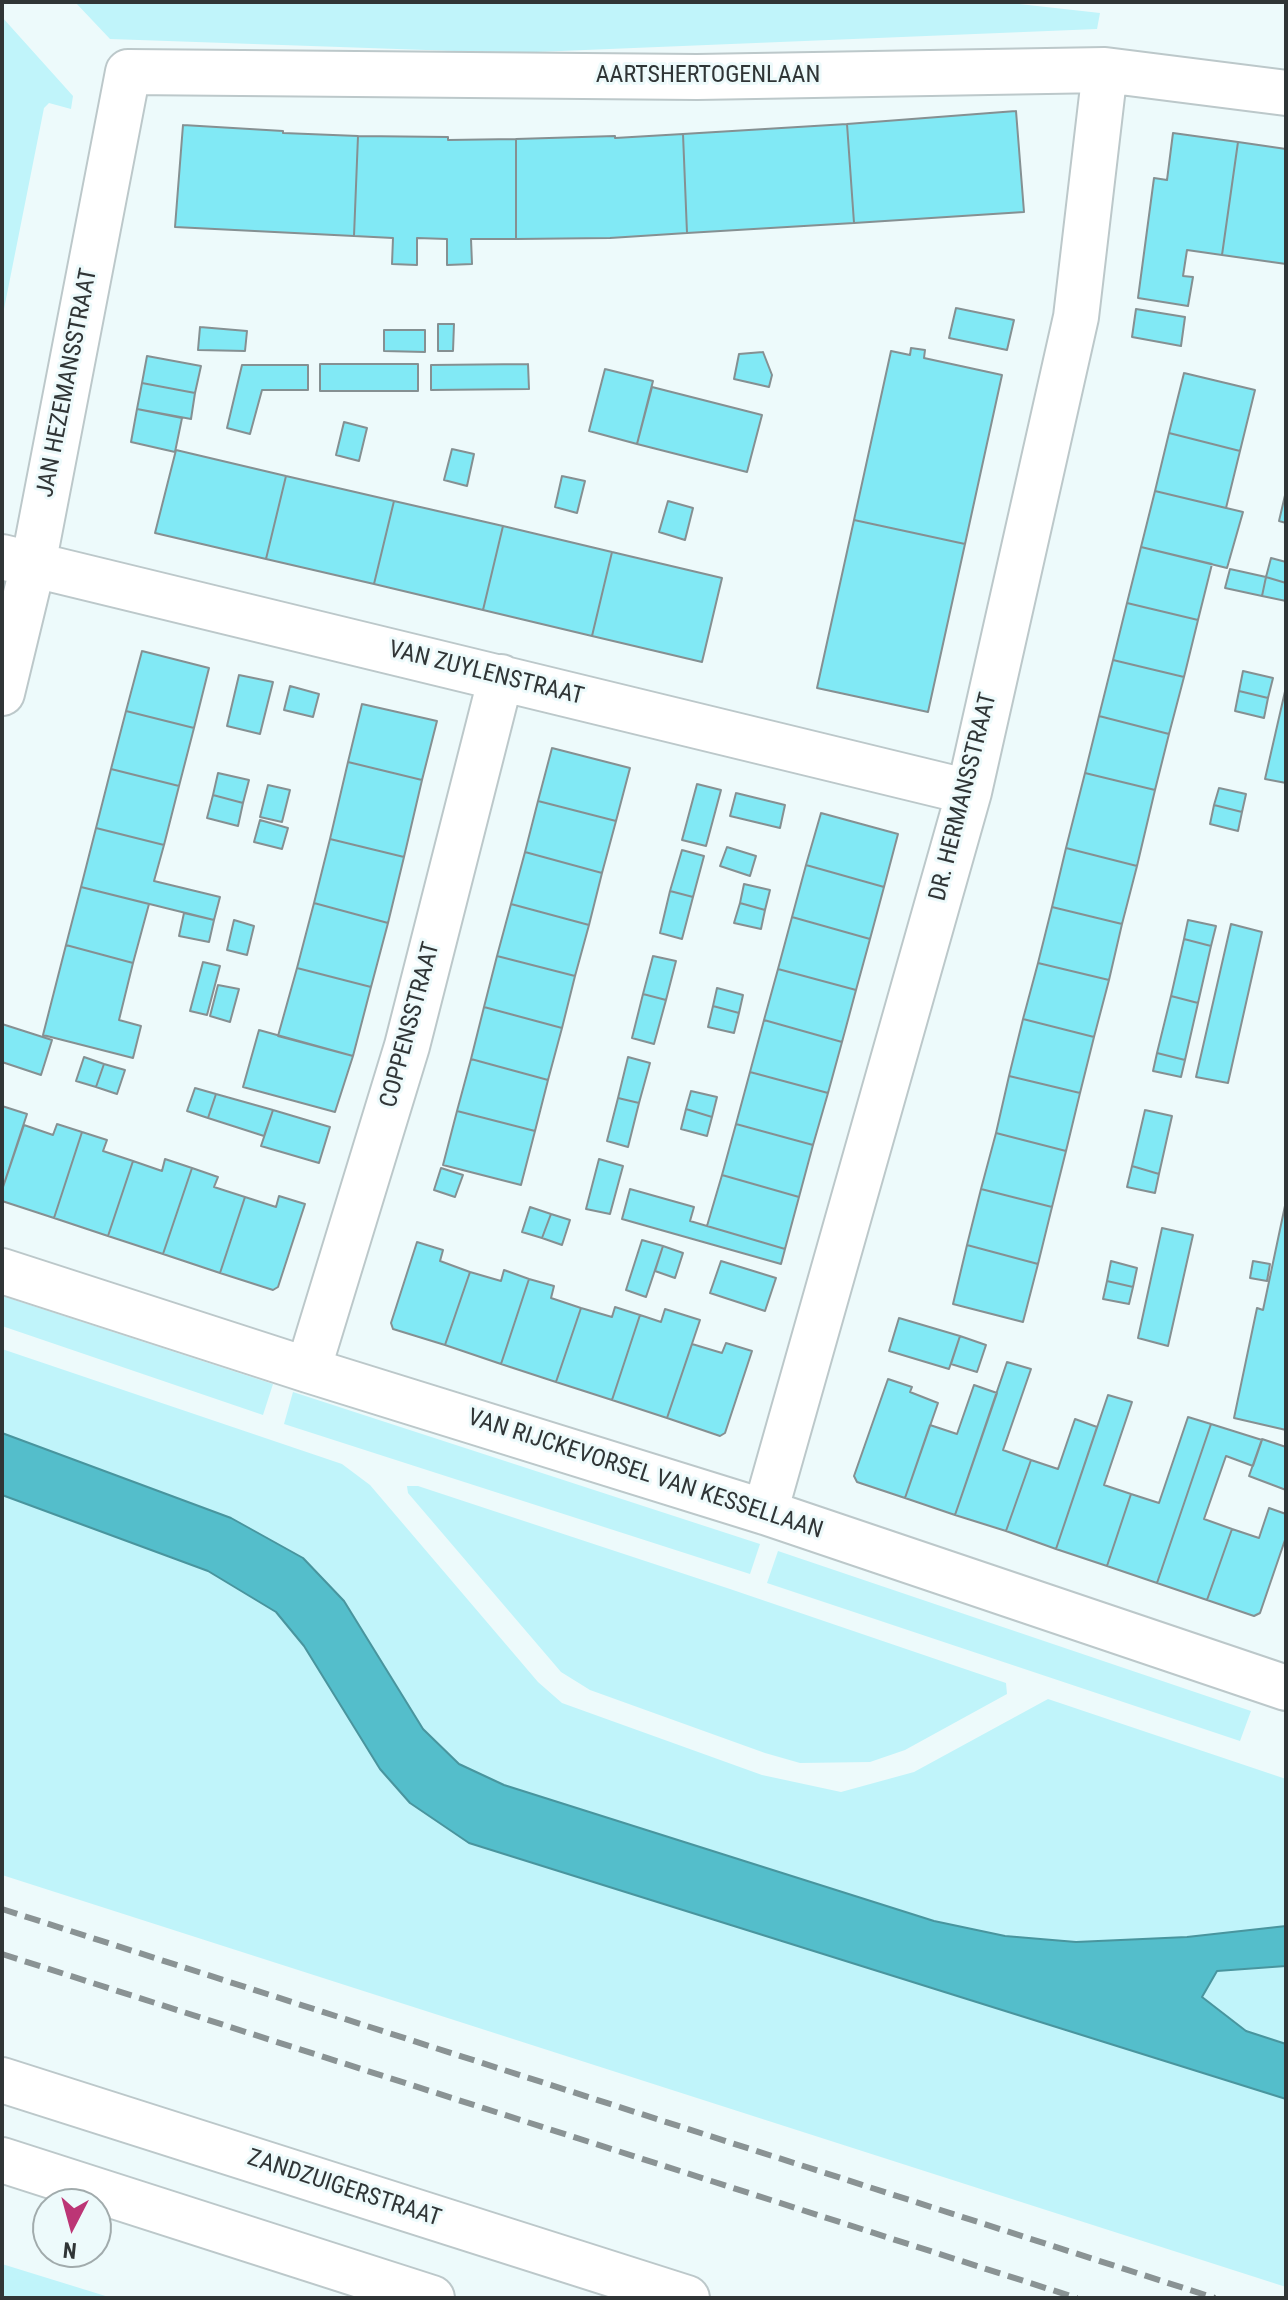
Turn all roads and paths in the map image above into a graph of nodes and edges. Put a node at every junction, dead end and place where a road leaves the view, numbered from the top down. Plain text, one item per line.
1 (1105, 70) junction
2 (128, 72) joint
3 (1286, 93) edge
4 (18, 561) edge
5 (501, 677) junction
6 (2, 693) edge
7 (969, 792) junction
8 (2, 1271) edge
9 (308, 1370) junction
10 (765, 1512) junction
11 (1286, 1688) edge
12 (2, 2080) edge
13 (2, 2160) edge
14 (432, 2298) edge
15 (687, 2298) edge

1 - 2 street, AARTSHERTOGENLAAN
1 - 3 street, AARTSHERTOGENLAAN
1 - 7 street, DR. HERMANSSTRAAT
2 - 4 street, JAN HEZEMANSSTRAAT
4 - 5 street, VAN ZUYLENSTRAAT
4 - 6 street, JAN HEZEMANSSTRAAT
5 - 7 street, VAN ZUYLENSTRAAT
5 - 9 street, COPPENSSTRAAT
7 - 10 street, DR. HERMANSSTRAAT
8 - 9 street, VAN RIJCKEVORSEL VAN KESSELLAAN
9 - 10 street, VAN RIJCKEVORSEL VAN KESSELLAAN
10 - 11 street, VAN RIJCKEVORSEL VAN KESSELLAAN
12 - 15 street, ZANDZUIGERSTRAAT
13 - 14 street

